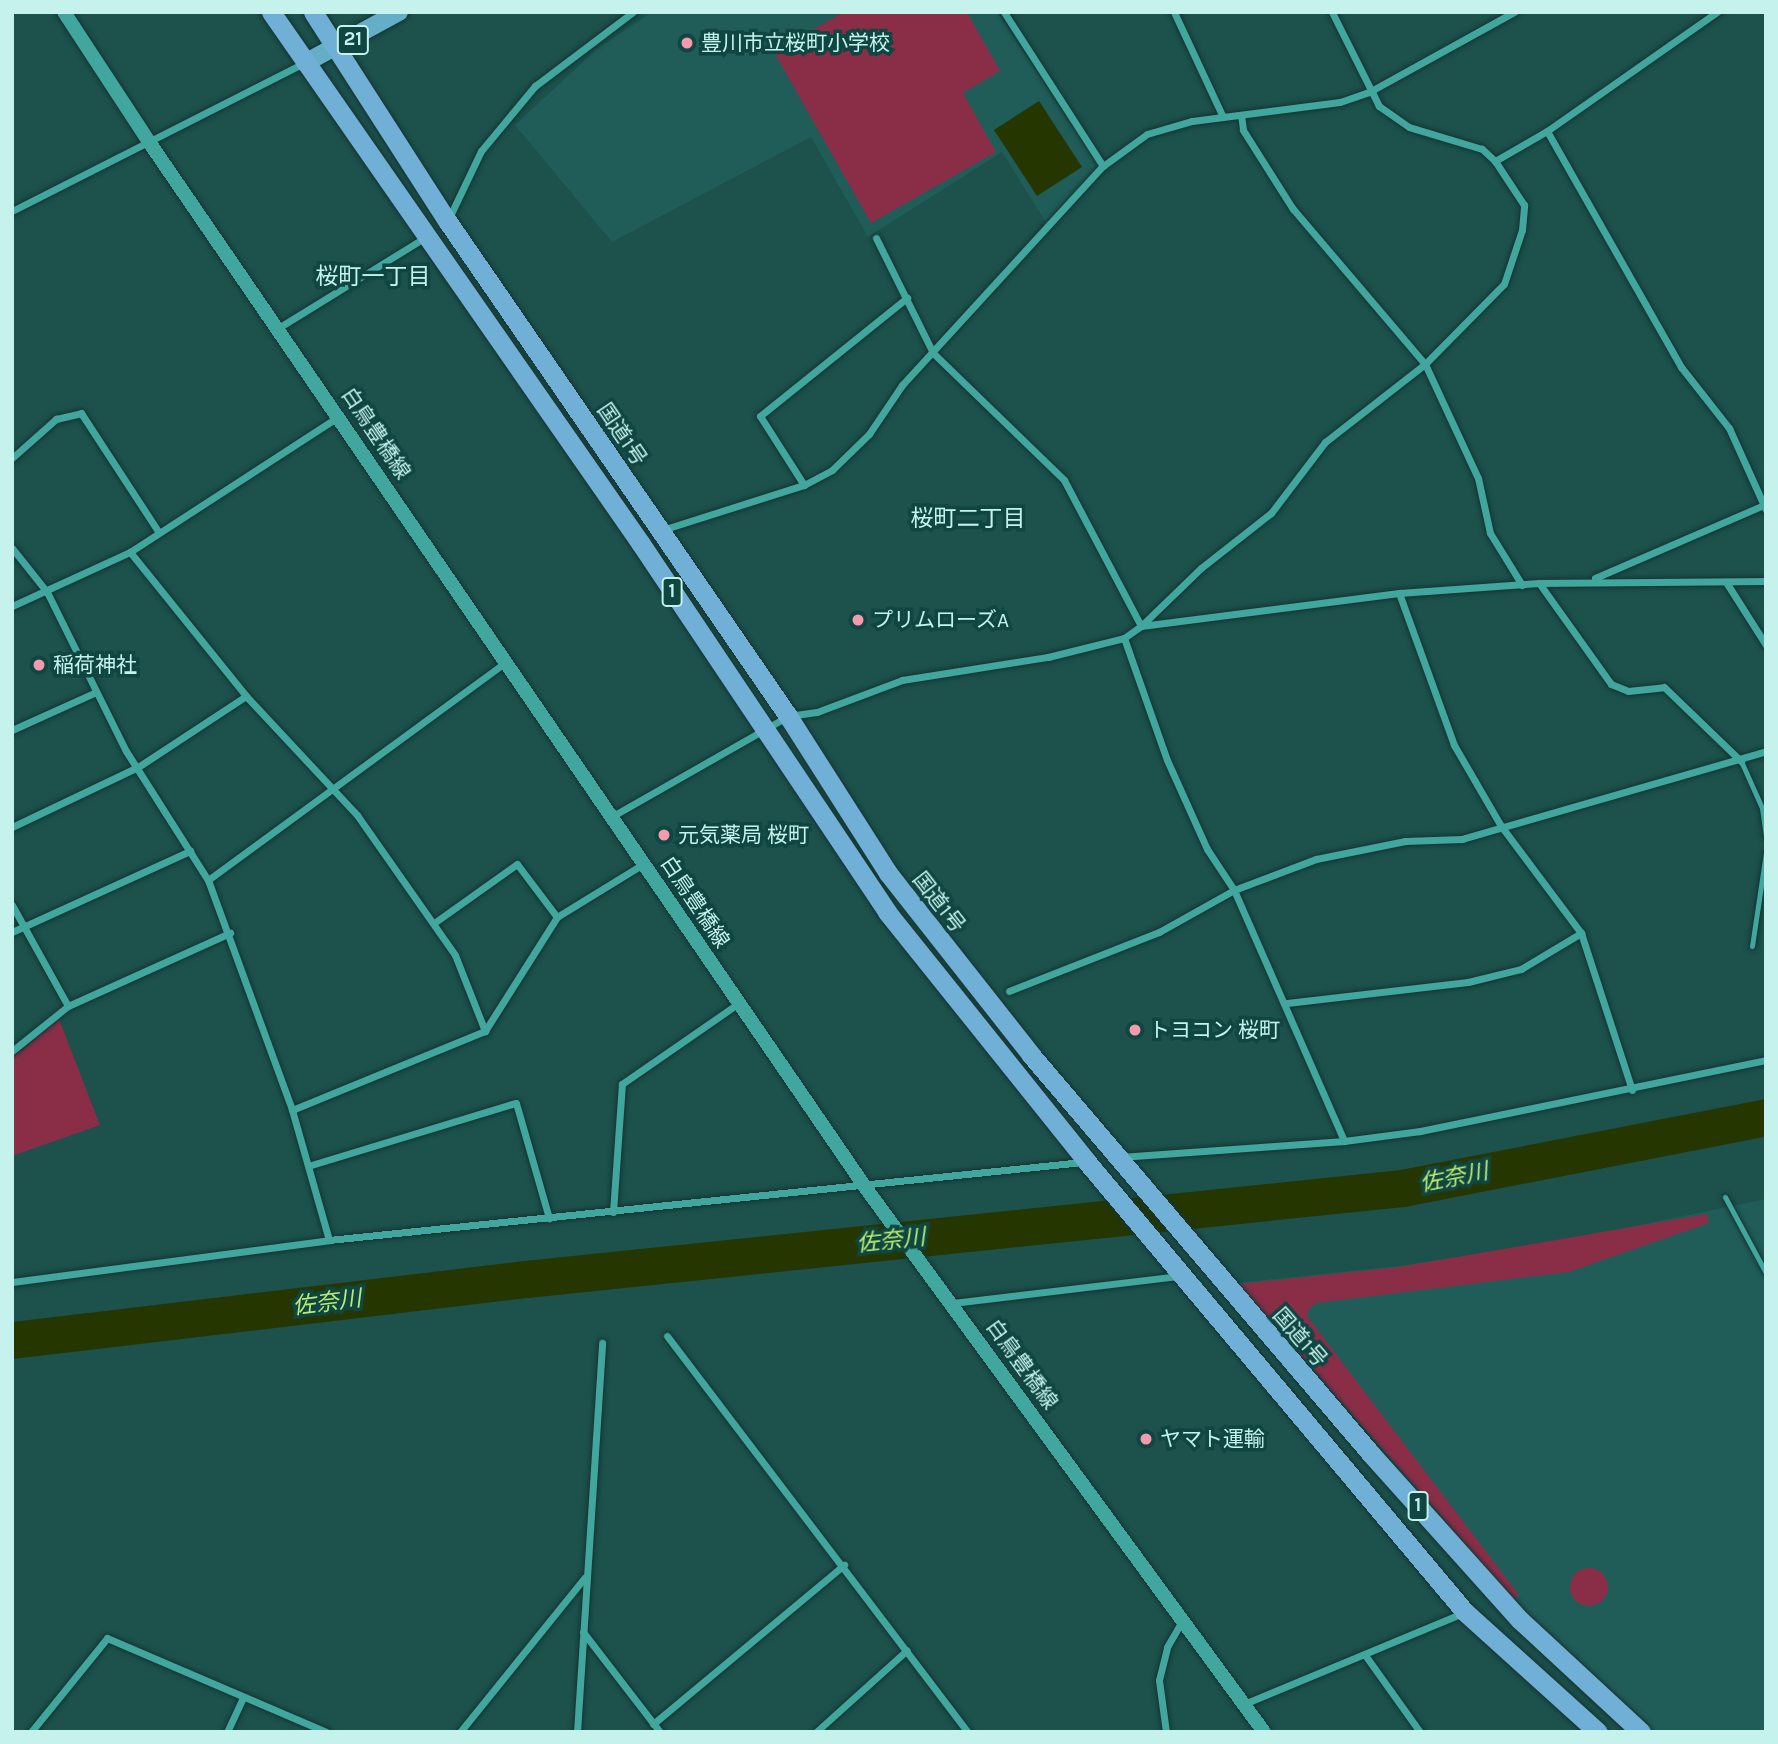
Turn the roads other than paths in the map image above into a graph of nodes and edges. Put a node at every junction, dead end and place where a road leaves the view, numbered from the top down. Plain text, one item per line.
1 (64, 12) edge
2 (271, 12) edge
3 (313, 12) edge
4 (399, 12) edge
5 (633, 12) edge
6 (1004, 12) edge
7 (1174, 12) edge
8 (1332, 12) edge
9 (1514, 12) edge
10 (1717, 12) edge
11 (337, 49) junction
12 (305, 63) junction
13 (1368, 92) junction
14 (1241, 115) junction
15 (1223, 117) junction
16 (1548, 131) junction
17 (149, 142) junction
18 (1495, 161) junction
19 (1103, 166) junction
20 (12, 211) edge
21 (448, 222) junction
22 (425, 238) junction
23 (876, 238) dead end
24 (907, 298) junction
25 (279, 327) junction
26 (933, 353) junction
27 (1425, 364) junction
28 (339, 416) junction
29 (12, 458) edge
30 (804, 485) junction
31 (1765, 507) edge
32 (158, 531) junction
33 (661, 531) junction
34 (12, 548) edge
35 (130, 552) junction
36 (1591, 580) junction
37 (1766, 581) edge
38 (1726, 582) junction
39 (1539, 583) junction
40 (1522, 585) junction
41 (47, 592) junction
42 (1399, 593) junction
43 (12, 606) edge
44 (1141, 626) junction
45 (1124, 638) junction
46 (1766, 645) edge
47 (504, 663) junction
48 (96, 692) junction
49 (246, 696) junction
50 (788, 716) junction
51 (12, 730) edge
52 (762, 730) junction
53 (1766, 751) edge
54 (1741, 761) junction
55 (138, 767) junction
56 (330, 788) junction
57 (611, 817) junction
58 (1501, 826) junction
59 (12, 827) edge
60 (1766, 837) edge
61 (190, 851) junction
62 (1766, 852) edge
63 (644, 864) junction
64 (208, 880) junction
65 (1234, 890) junction
66 (12, 905) edge
67 (558, 917) junction
68 (434, 923) junction
69 (25, 926) junction
70 (12, 932) edge
71 (230, 933) junction
72 (1581, 933) junction
73 (1752, 946) dead end
74 (1009, 991) dead end
75 (739, 1003) junction
76 (1287, 1003) junction
77 (68, 1006) junction
78 (485, 1031) junction
79 (12, 1051) edge
80 (1766, 1060) edge
81 (1632, 1090) junction
82 (292, 1110) junction
83 (1344, 1141) junction
84 (1119, 1157) junction
85 (1087, 1162) junction
86 (308, 1166) junction
87 (866, 1187) junction
88 (1725, 1197) dead end
89 (613, 1212) junction
90 (549, 1218) junction
91 (329, 1240) junction
92 (1766, 1273) edge
93 (1185, 1275) junction
94 (12, 1282) edge
95 (952, 1303) junction
96 (667, 1336) dead end
97 (602, 1343) dead end
98 (844, 1565) junction
99 (586, 1576) junction
100 (1465, 1612) junction
101 (1183, 1619) junction
102 (582, 1632) junction
103 (907, 1650) junction
104 (1365, 1655) junction
105 (243, 1697) junction
106 (1244, 1703) junction
107 (653, 1724) junction
108 (31, 1732) edge
109 (227, 1732) edge
110 (326, 1732) edge
111 (460, 1732) edge
112 (577, 1732) edge
113 (660, 1732) edge
114 (816, 1732) edge
115 (968, 1732) edge
116 (1166, 1732) edge
117 (1264, 1732) edge
118 (1420, 1732) edge
119 (1598, 1732) edge
120 (1641, 1732) edge

1 - 17 main road, 白鳥豊橋線
2 - 12 highway, 1
3 - 11 highway, 国道1号 / 1
4 - 11 main road, 21
5 - 21 street
6 - 19 street
7 - 15 street
8 - 13 street
9 - 13 street
10 - 16 street
11 - 12 main road, 21
11 - 21 highway, 国道1号 / 1
12 - 17 street
12 - 22 highway, 1
13 - 14 street
13 - 18 street
14 - 15 street
14 - 27 street
15 - 19 street
16 - 18 street
16 - 31 street
17 - 20 street
17 - 25 main road, 白鳥豊橋線
18 - 27 street
19 - 26 street
21 - 33 highway, 国道1号 / 1
22 - 25 street
22 - 52 highway, 1
23 - 24 street
24 - 26 street
24 - 30 street
25 - 28 main road, 白鳥豊橋線
26 - 30 street
26 - 44 street
27 - 40 street
27 - 44 street
28 - 32 street
28 - 47 main road, 白鳥豊橋線
29 - 32 street
30 - 33 street
31 - 36 street
32 - 35 street
33 - 50 highway, 国道1号 / 1
34 - 41 street
35 - 41 street
35 - 49 street
36 - 38 street
36 - 39 street
37 - 38 street
38 - 46 street
39 - 40 street
39 - 54 street
40 - 42 street
41 - 43 street
41 - 48 street
42 - 44 street
42 - 58 street
44 - 45 street
45 - 50 street
45 - 65 street
47 - 56 street
47 - 57 main road, 白鳥豊橋線
48 - 51 street
48 - 55 street
49 - 55 street
49 - 56 street
50 - 52 street
50 - 84 highway, 国道1号 / 1
52 - 57 street
52 - 85 highway, 1
53 - 54 street
54 - 58 street
54 - 60 lane
55 - 59 street
55 - 61 street
56 - 64 street
56 - 68 street
57 - 63 main road, 白鳥豊橋線
58 - 65 street
58 - 72 street
61 - 64 street
61 - 69 street
62 - 73 lane
63 - 67 street
63 - 75 main road, 白鳥豊橋線
64 - 71 street
65 - 74 street
65 - 76 street
66 - 69 street
67 - 68 street
67 - 78 street
68 - 78 street
69 - 70 street
69 - 77 street
71 - 77 street
71 - 82 street
72 - 76 street
72 - 81 street
75 - 87 main road, 白鳥豊橋線
75 - 89 street
76 - 83 street
77 - 79 street
78 - 82 street
80 - 81 street
81 - 83 street
82 - 86 street
83 - 84 street
84 - 120 highway, 国道1号 / 1
85 - 87 street
85 - 93 highway, 1
86 - 90 street
86 - 91 street
87 - 89 street
87 - 95 main road, 白鳥豊橋線
88 - 92 lane
89 - 90 street
90 - 91 street
91 - 94 street
93 - 95 street
93 - 100 highway, 1
95 - 101 main road, 白鳥豊橋線
96 - 98 street
97 - 99 street
98 - 103 street
98 - 107 street
99 - 102 street
99 - 111 street
100 - 104 street
100 - 119 highway, 1
101 - 106 main road, 白鳥豊橋線
101 - 116 street
102 - 107 street
102 - 112 street
103 - 114 street
103 - 115 street
104 - 106 street
104 - 118 street
105 - 108 street
105 - 109 street
105 - 110 street
106 - 117 main road, 白鳥豊橋線
107 - 113 street

